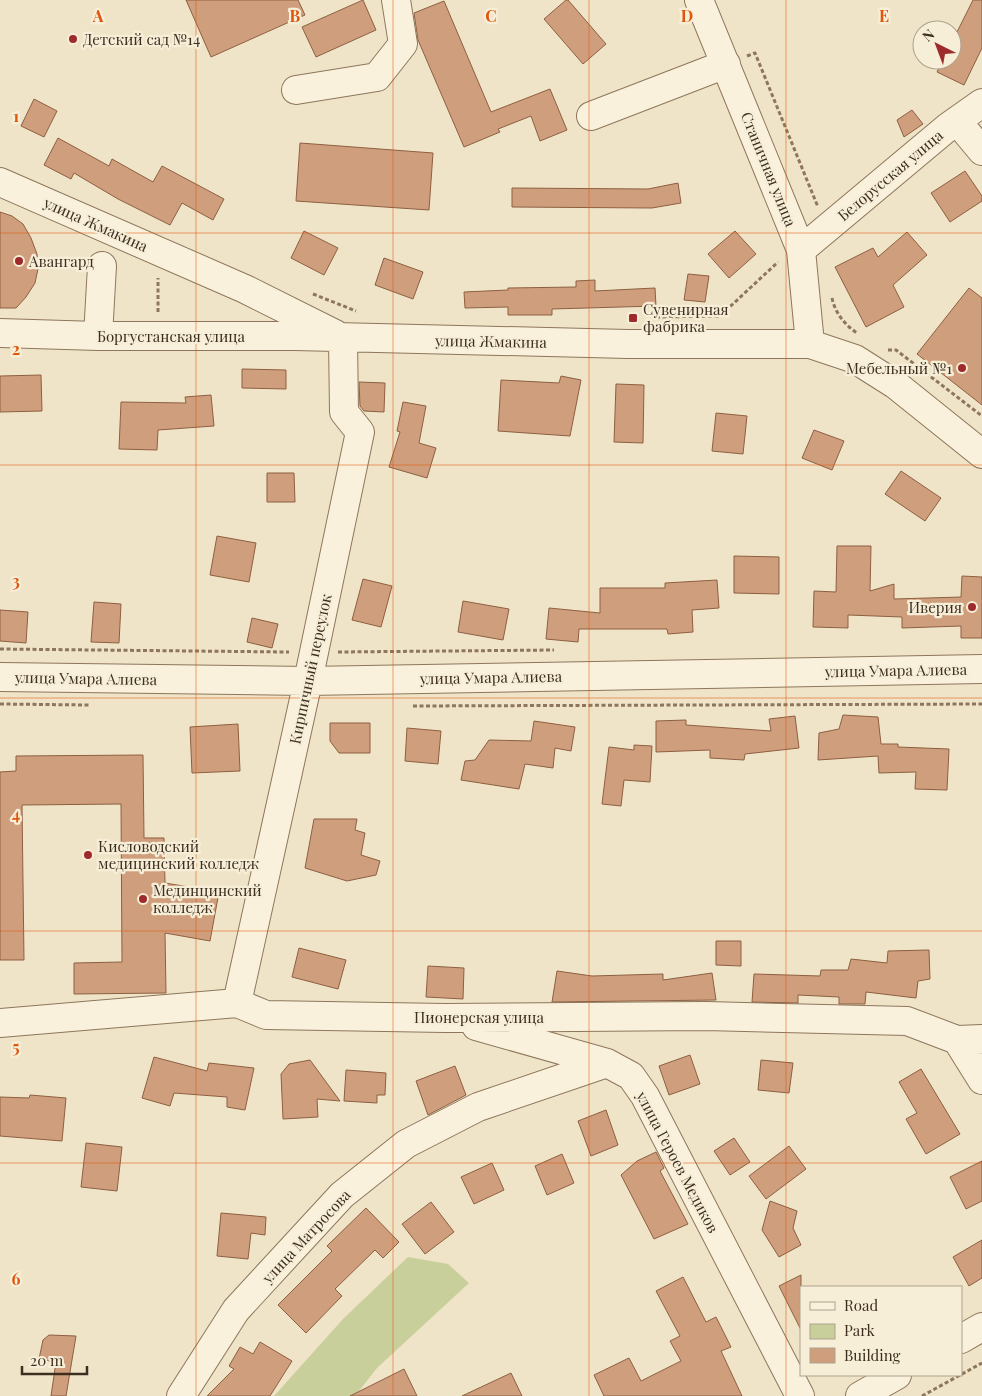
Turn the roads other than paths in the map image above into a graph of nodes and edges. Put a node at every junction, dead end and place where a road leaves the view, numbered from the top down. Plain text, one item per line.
1 (396, 0) edge
2 (699, 0) edge
3 (726, 64) junction
4 (296, 90) dead end
5 (982, 102) edge
6 (591, 116) dead end
7 (947, 119) junction
8 (982, 151) edge
9 (0, 182) edge
10 (801, 250) junction
11 (102, 266) dead end
12 (0, 333) edge
13 (98, 336) junction
14 (343, 338) junction
15 (810, 344) junction
16 (982, 454) edge
17 (982, 669) edge
18 (0, 677) edge
19 (308, 680) junction
20 (237, 1003) junction
21 (445, 1018) junction
22 (0, 1023) edge
23 (969, 1040) edge
24 (607, 1063) junction
25 (982, 1080) edge
26 (982, 1327) edge
27 (962, 1338) edge
28 (896, 1376) edge
29 (181, 1396) edge
30 (800, 1396) edge
31 (860, 1396) edge

1 - 4 street
2 - 3 street, Станичная улица
3 - 6 street
3 - 10 street, Станичная улица
5 - 7 street, Белорусская улица
7 - 8 street
7 - 10 street, Белорусская улица
9 - 14 street, улица Жмакина
10 - 15 street, Станичная улица
11 - 13 street
12 - 13 street, Боргустанская улица
13 - 14 street, Боргустанская улица
14 - 15 street, улица Жмакина
14 - 19 street, Кирпичный переулок
15 - 16 street, улица Жмакина
17 - 19 street, улица Умара Алиева
18 - 19 street, улица Умара Алиева
19 - 20 street, Кирпичный переулок
20 - 21 street, Пионерская улица
20 - 22 street, Пионерская улица
21 - 23 street, Пионерская улица
21 - 24 street, улица Героев Медиков
23 - 25 street
24 - 29 street, улица Матросова
24 - 30 street, улица Героев Медиков
26 - 27 street
28 - 31 street

